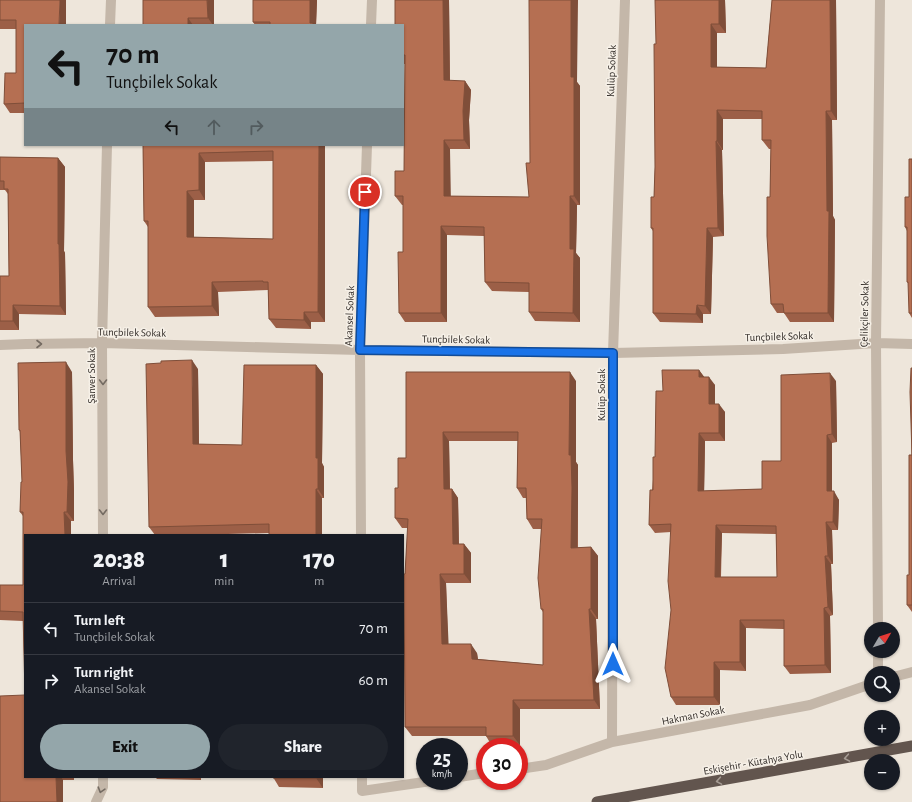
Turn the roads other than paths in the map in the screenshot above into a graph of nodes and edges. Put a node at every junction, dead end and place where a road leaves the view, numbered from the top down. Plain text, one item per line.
1 (111, 0) edge
2 (372, 0) edge
3 (625, 0) edge
4 (880, 0) edge
5 (110, 24) edge
6 (371, 24) edge
7 (107, 146) edge
8 (367, 146) edge
9 (102, 343) junction
10 (876, 343) junction
11 (912, 344) edge
12 (0, 345) edge
13 (360, 350) junction
14 (613, 353) junction
15 (103, 534) edge
16 (361, 534) edge
17 (878, 622) edge
18 (912, 672) edge
19 (900, 675) edge
20 (864, 686) edge
21 (612, 742) junction
22 (912, 746) edge
23 (528, 767) edge
24 (103, 778) edge
25 (362, 778) edge
26 (416, 783) edge
27 (96, 802) edge
28 (597, 802) edge

1 - 5 street
2 - 6 street
3 - 14 street, Kulüp Sokak
4 - 10 street, Çelikçiler Sokak
7 - 9 street, Şanver Sokak
8 - 13 street, Akansel Sokak
12 -> 9 street, Tunçbilek Sokak
9 - 13 street, Tunçbilek Sokak
9 -> 15 street, Şanver Sokak
10 - 11 street, Tunçbilek Sokak
10 - 14 street, Tunçbilek Sokak
10 - 17 street, Çelikçiler Sokak
13 - 14 street, Tunçbilek Sokak
13 - 16 street, Akansel Sokak
14 - 21 street, Kulüp Sokak
18 - 19 street
20 - 21 street, Hakman Sokak
21 - 23 street, Hakman Sokak
22 -> 28 highway, Eskişehir - Kütahya Yolu
24 -> 27 street
25 - 26 street

